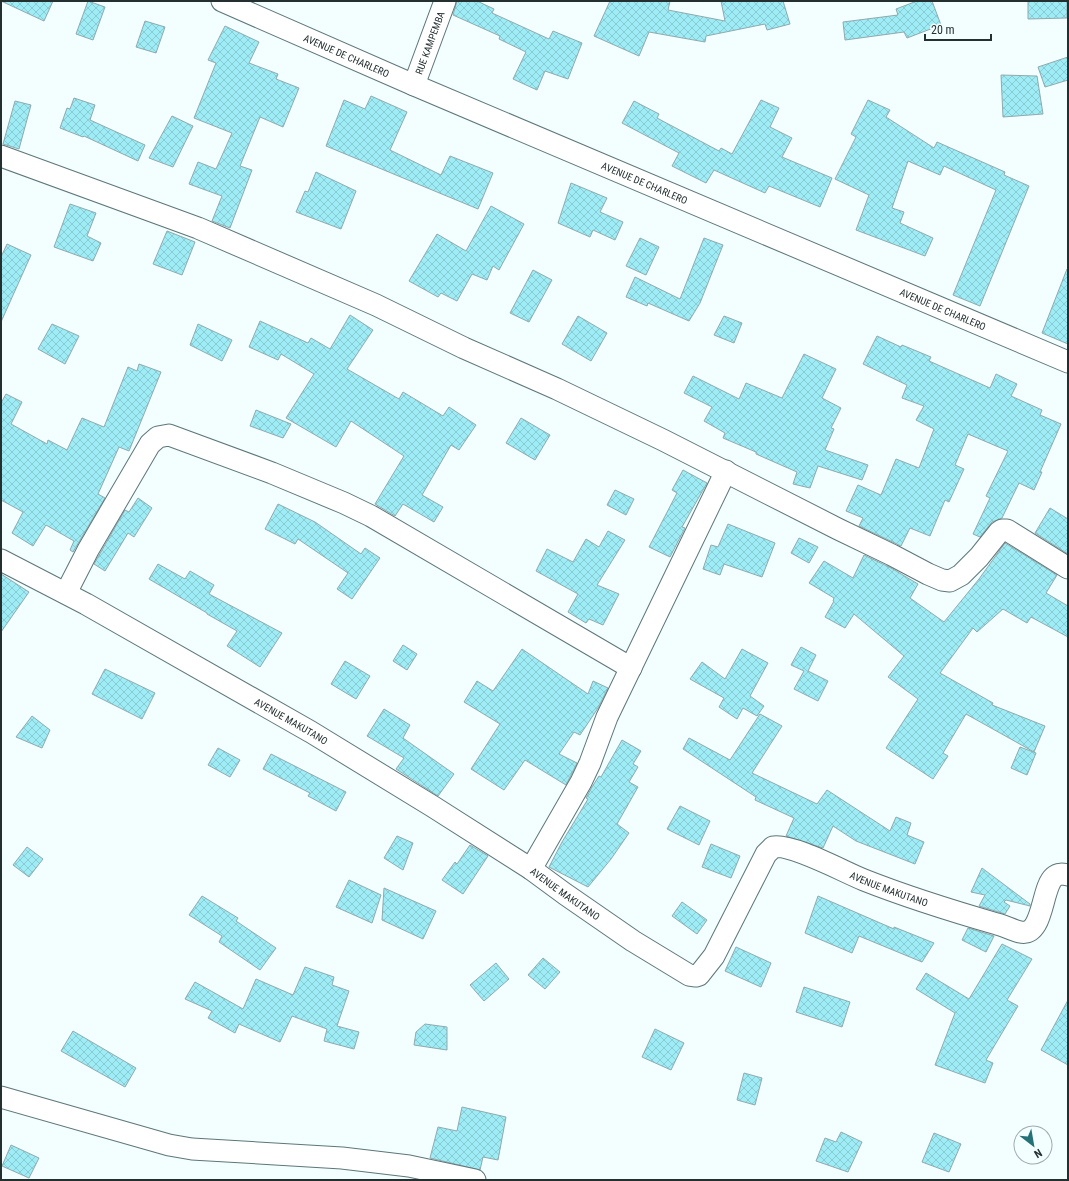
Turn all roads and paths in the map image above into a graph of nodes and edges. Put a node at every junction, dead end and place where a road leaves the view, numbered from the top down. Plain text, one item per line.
1 (222, 1) edge
2 (445, 1) edge
3 (414, 85) junction
4 (1, 156) edge
5 (1068, 362) edge
6 (726, 472) junction
7 (1, 560) edge
8 (1068, 568) edge
9 (66, 593) junction
10 (631, 668) junction
11 (531, 869) junction
12 (1068, 875) edge
13 (1, 1097) edge
14 (475, 1180) edge

1 - 3 street, AVENUE DE CHARLERO
2 - 3 street, RUE KAMPEMBA
3 - 5 street, AVENUE DE CHARLERO
4 - 6 street
6 - 8 street
6 - 10 street
7 - 9 street, AVENUE MAKUTANO
9 - 10 street
9 - 11 street, AVENUE MAKUTANO
10 - 11 street
11 - 12 street, AVENUE MAKUTANO
13 - 14 street

